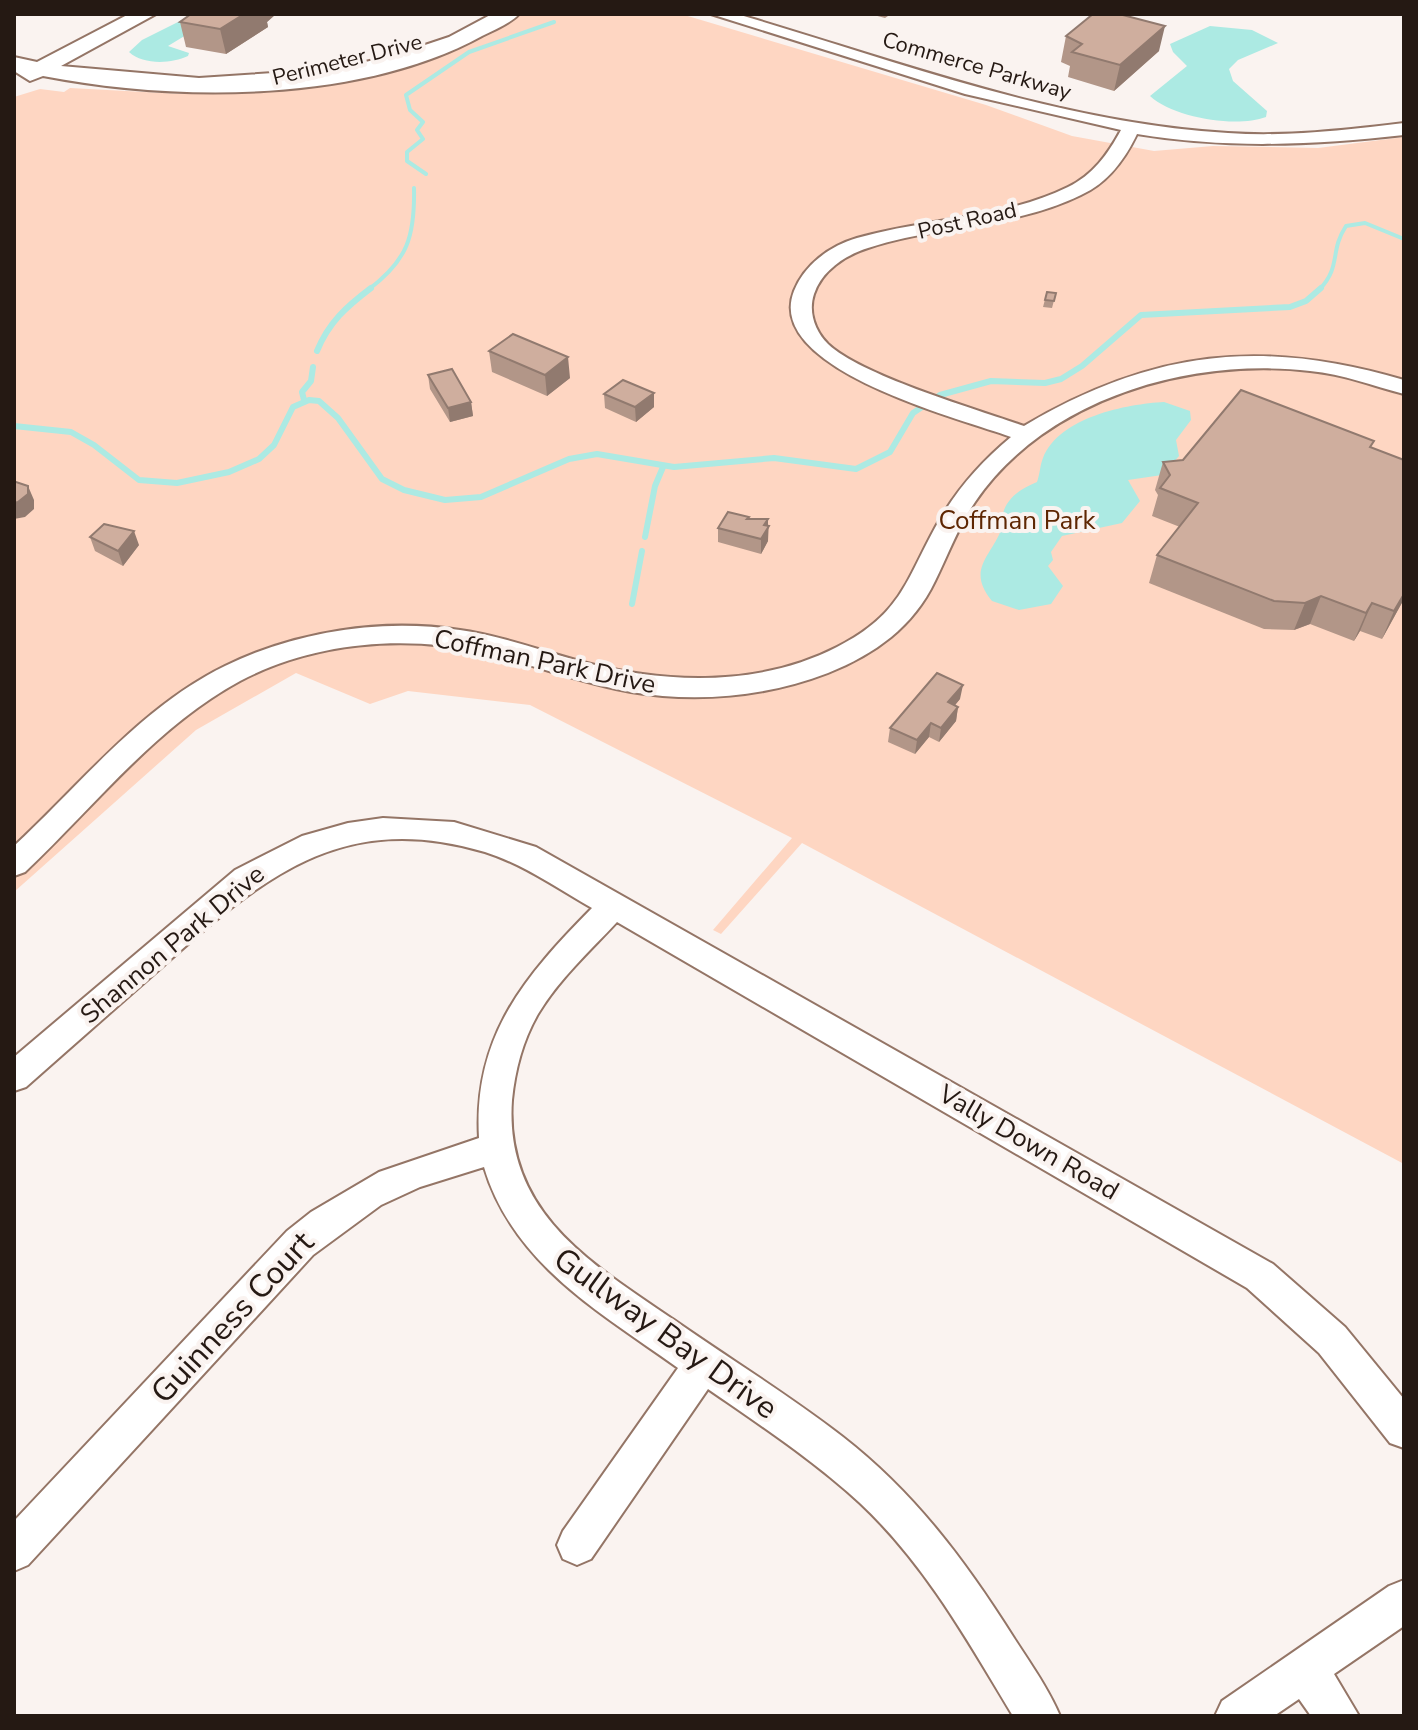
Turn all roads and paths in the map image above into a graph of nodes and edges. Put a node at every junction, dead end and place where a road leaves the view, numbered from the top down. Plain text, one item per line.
1 (108, 14) edge
2 (145, 14) edge
3 (485, 14) edge
4 (508, 14) edge
5 (719, 14) edge
6 (14, 62) edge
7 (38, 70) junction
8 (14, 82) edge
9 (253, 82) junction
10 (1404, 129) edge
11 (1130, 130) junction
12 (1404, 387) edge
13 (1024, 434) junction
14 (14, 864) edge
15 (614, 905) junction
16 (14, 1077) edge
17 (495, 1149) junction
18 (703, 1364) junction
19 (1404, 1429) edge
20 (577, 1545) dead end
21 (14, 1551) edge
22 (1404, 1601) edge
23 (1304, 1668) junction
24 (1038, 1716) edge
25 (1237, 1716) edge
26 (1337, 1716) edge

1 - 6 main road
2 - 7 main road
3 - 9 main road, Perimeter Drive
4 - 9 main road, Perimeter Drive
5 - 11 street, Commerce Parkway
6 - 7 main road, Perimeter Drive
7 - 8 main road
7 - 9 main road, Perimeter Drive
10 - 11 street
11 - 13 street, Post Road
12 - 13 street, Coffman Park Drive
13 - 14 street, Coffman Park Drive
15 - 16 street, Shannon Park Drive
15 - 17 street, Gullway Bay Drive
15 - 19 street, Vally Down Road
17 - 18 street, Gullway Bay Drive
17 - 21 street, Guinness Court
18 - 20 street
18 - 24 street, Gullway Bay Drive
22 - 23 street
23 - 25 street
23 - 26 street

